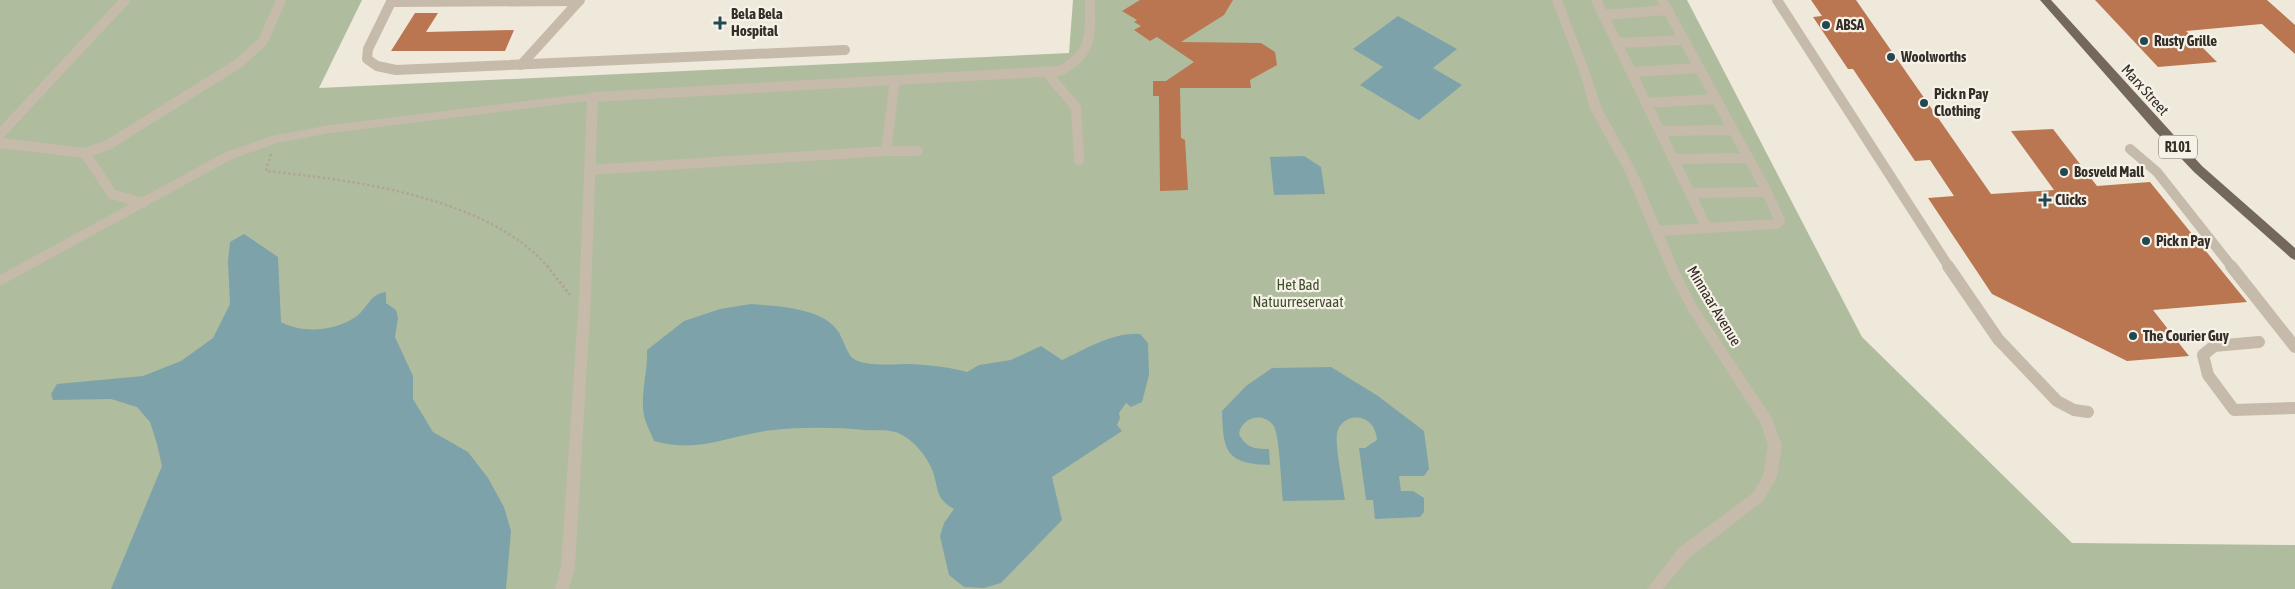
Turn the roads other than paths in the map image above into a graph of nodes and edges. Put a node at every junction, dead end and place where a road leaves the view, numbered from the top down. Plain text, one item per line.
1 (125, 0) edge
2 (281, 0) edge
3 (1090, 0) edge
4 (1557, 0) edge
5 (1596, 0) edge
6 (1662, 0) edge
7 (1777, 0) edge
8 (2045, 0) edge
9 (392, 1) edge
10 (579, 1) edge
11 (1668, 10) junction
12 (1603, 15) junction
13 (1684, 40) junction
14 (1617, 44) junction
15 (845, 50) dead end
16 (521, 65) junction
17 (1699, 68) junction
18 (1045, 71) junction
19 (1631, 72) junction
20 (895, 80) junction
21 (593, 98) junction
22 (1716, 99) junction
23 (1646, 103) junction
24 (1732, 130) junction
25 (1660, 131) junction
26 (0, 134) edge
27 (0, 143) edge
28 (2130, 150) dead end
29 (886, 151) junction
30 (918, 151) dead end
31 (85, 152) junction
32 (1748, 158) junction
33 (1673, 159) junction
34 (1079, 160) dead end
35 (590, 170) junction
36 (1767, 192) junction
37 (1690, 194) junction
38 (143, 203) junction
39 (1708, 228) junction
40 (1657, 231) junction
41 (2295, 255) edge
42 (0, 282) edge
43 (2259, 342) dead end
44 (2295, 348) edge
45 (2295, 408) edge
46 (2088, 412) dead end
47 (562, 589) edge
48 (1654, 589) edge

1 - 26 lane
2 - 31 lane
3 - 18 lane
4 - 40 street, Minnaar Avenue
5 - 12 lane
6 - 11 lane
7 - 46 lane
8 - 41 main road, Marx Street / R101
9 - 10 lane
9 - 16 lane
10 - 16 lane
11 - 12 lane
11 - 13 lane
12 - 14 lane
13 - 14 lane
13 - 17 lane
14 - 19 lane
15 - 16 lane
17 - 19 lane
17 - 22 lane
18 - 20 lane
18 - 34 lane
19 - 23 lane
20 - 21 lane
20 - 29 lane
21 - 35 street
21 - 38 street
22 - 23 lane
22 - 24 lane
23 - 25 lane
24 - 25 lane
24 - 32 lane
25 - 33 lane
27 - 31 lane
28 - 44 lane
29 - 30 lane
29 - 35 lane
31 - 38 lane
32 - 33 lane
32 - 36 lane
33 - 37 lane
35 - 47 street
36 - 37 lane
36 - 39 lane
37 - 39 lane
38 - 42 street
39 - 40 lane
40 - 48 street, Minnaar Avenue
43 - 45 lane

